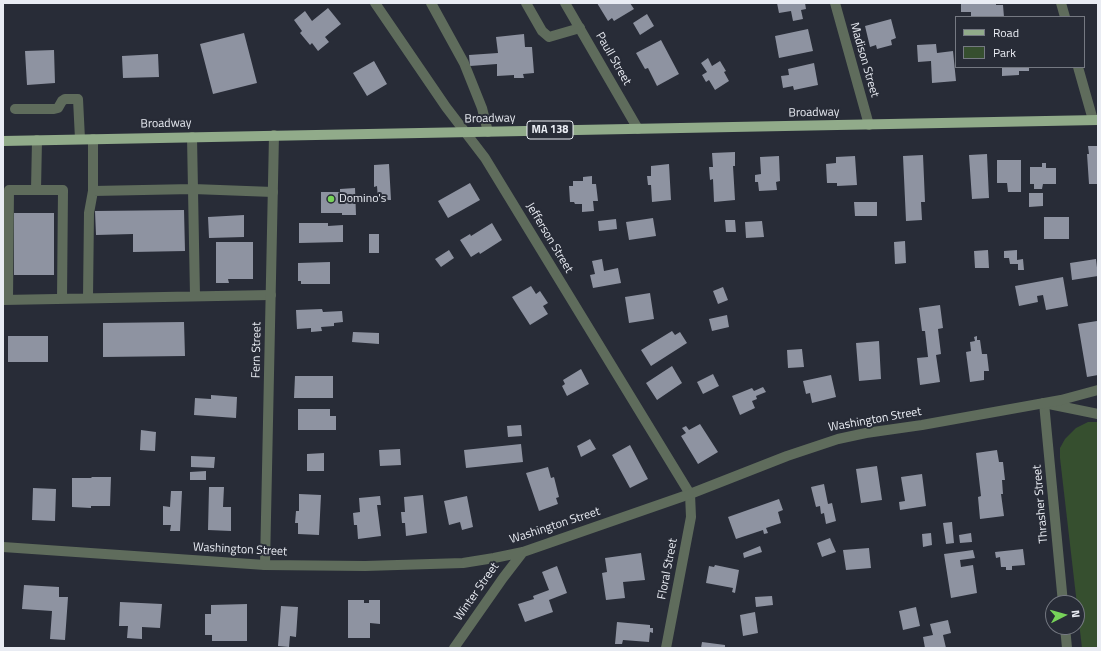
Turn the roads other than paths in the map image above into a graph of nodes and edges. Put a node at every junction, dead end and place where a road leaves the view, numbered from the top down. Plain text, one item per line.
1 (375, 3) edge
2 (431, 3) edge
3 (526, 3) edge
4 (566, 3) edge
5 (835, 3) edge
6 (1061, 3) edge
7 (1065, 16) edge
8 (580, 28) junction
9 (1078, 68) edge
10 (15, 109) dead end
11 (1095, 120) edge
12 (869, 124) junction
13 (638, 129) junction
14 (465, 132) junction
15 (488, 132) junction
16 (274, 135) junction
17 (192, 137) junction
18 (80, 139) junction
19 (93, 139) junction
20 (37, 140) junction
21 (3, 141) edge
22 (36, 190) junction
23 (193, 190) junction
24 (93, 191) junction
25 (273, 192) junction
26 (271, 295) junction
27 (195, 296) junction
28 (88, 298) junction
29 (62, 299) junction
30 (5, 300) edge
31 (1098, 390) edge
32 (1044, 403) junction
33 (1098, 414) edge
34 (690, 494) junction
35 (3, 547) edge
36 (523, 552) junction
37 (265, 565) junction
38 (1062, 595) edge
39 (1067, 635) edge
40 (454, 648) edge
41 (666, 648) edge
42 (1068, 648) edge

1 - 14 street, Jefferson Street
2 - 15 street
3 - 8 street
4 - 8 street, Paull Street
5 - 12 street, Madison Street
6 - 7 street
8 - 13 street, Paull Street
9 - 11 street
10 - 18 street
11 - 12 main road, Broadway / MA 138
12 - 13 main road, Broadway / MA 138
13 - 15 main road, Broadway / MA 138
14 - 15 main road, Broadway / MA 138
14 - 16 main road, Broadway / MA 138
14 - 34 street, Jefferson Street
16 - 17 main road, Broadway / MA 138
16 - 25 street, Fern Street
17 - 19 main road, Broadway / MA 138
17 - 23 street
18 - 19 main road, Broadway / MA 138
18 - 20 main road, Broadway / MA 138
19 - 24 street
20 - 21 main road, Broadway / MA 138
20 - 22 street
22 - 29 street
22 - 30 street
23 - 24 street
23 - 25 street
23 - 27 street
24 - 28 street
25 - 26 street, Fern Street
26 - 27 street
26 - 37 street, Fern Street
27 - 28 street
28 - 29 street
29 - 30 street
31 - 32 street, Washington Street
32 - 33 street
32 - 34 street, Washington Street
32 - 38 street, Thrasher Street
34 - 36 street, Washington Street
34 - 41 street, Floral Street
35 - 37 street, Washington Street
36 - 37 street, Washington Street
36 - 40 street, Winter Street
39 - 42 street

